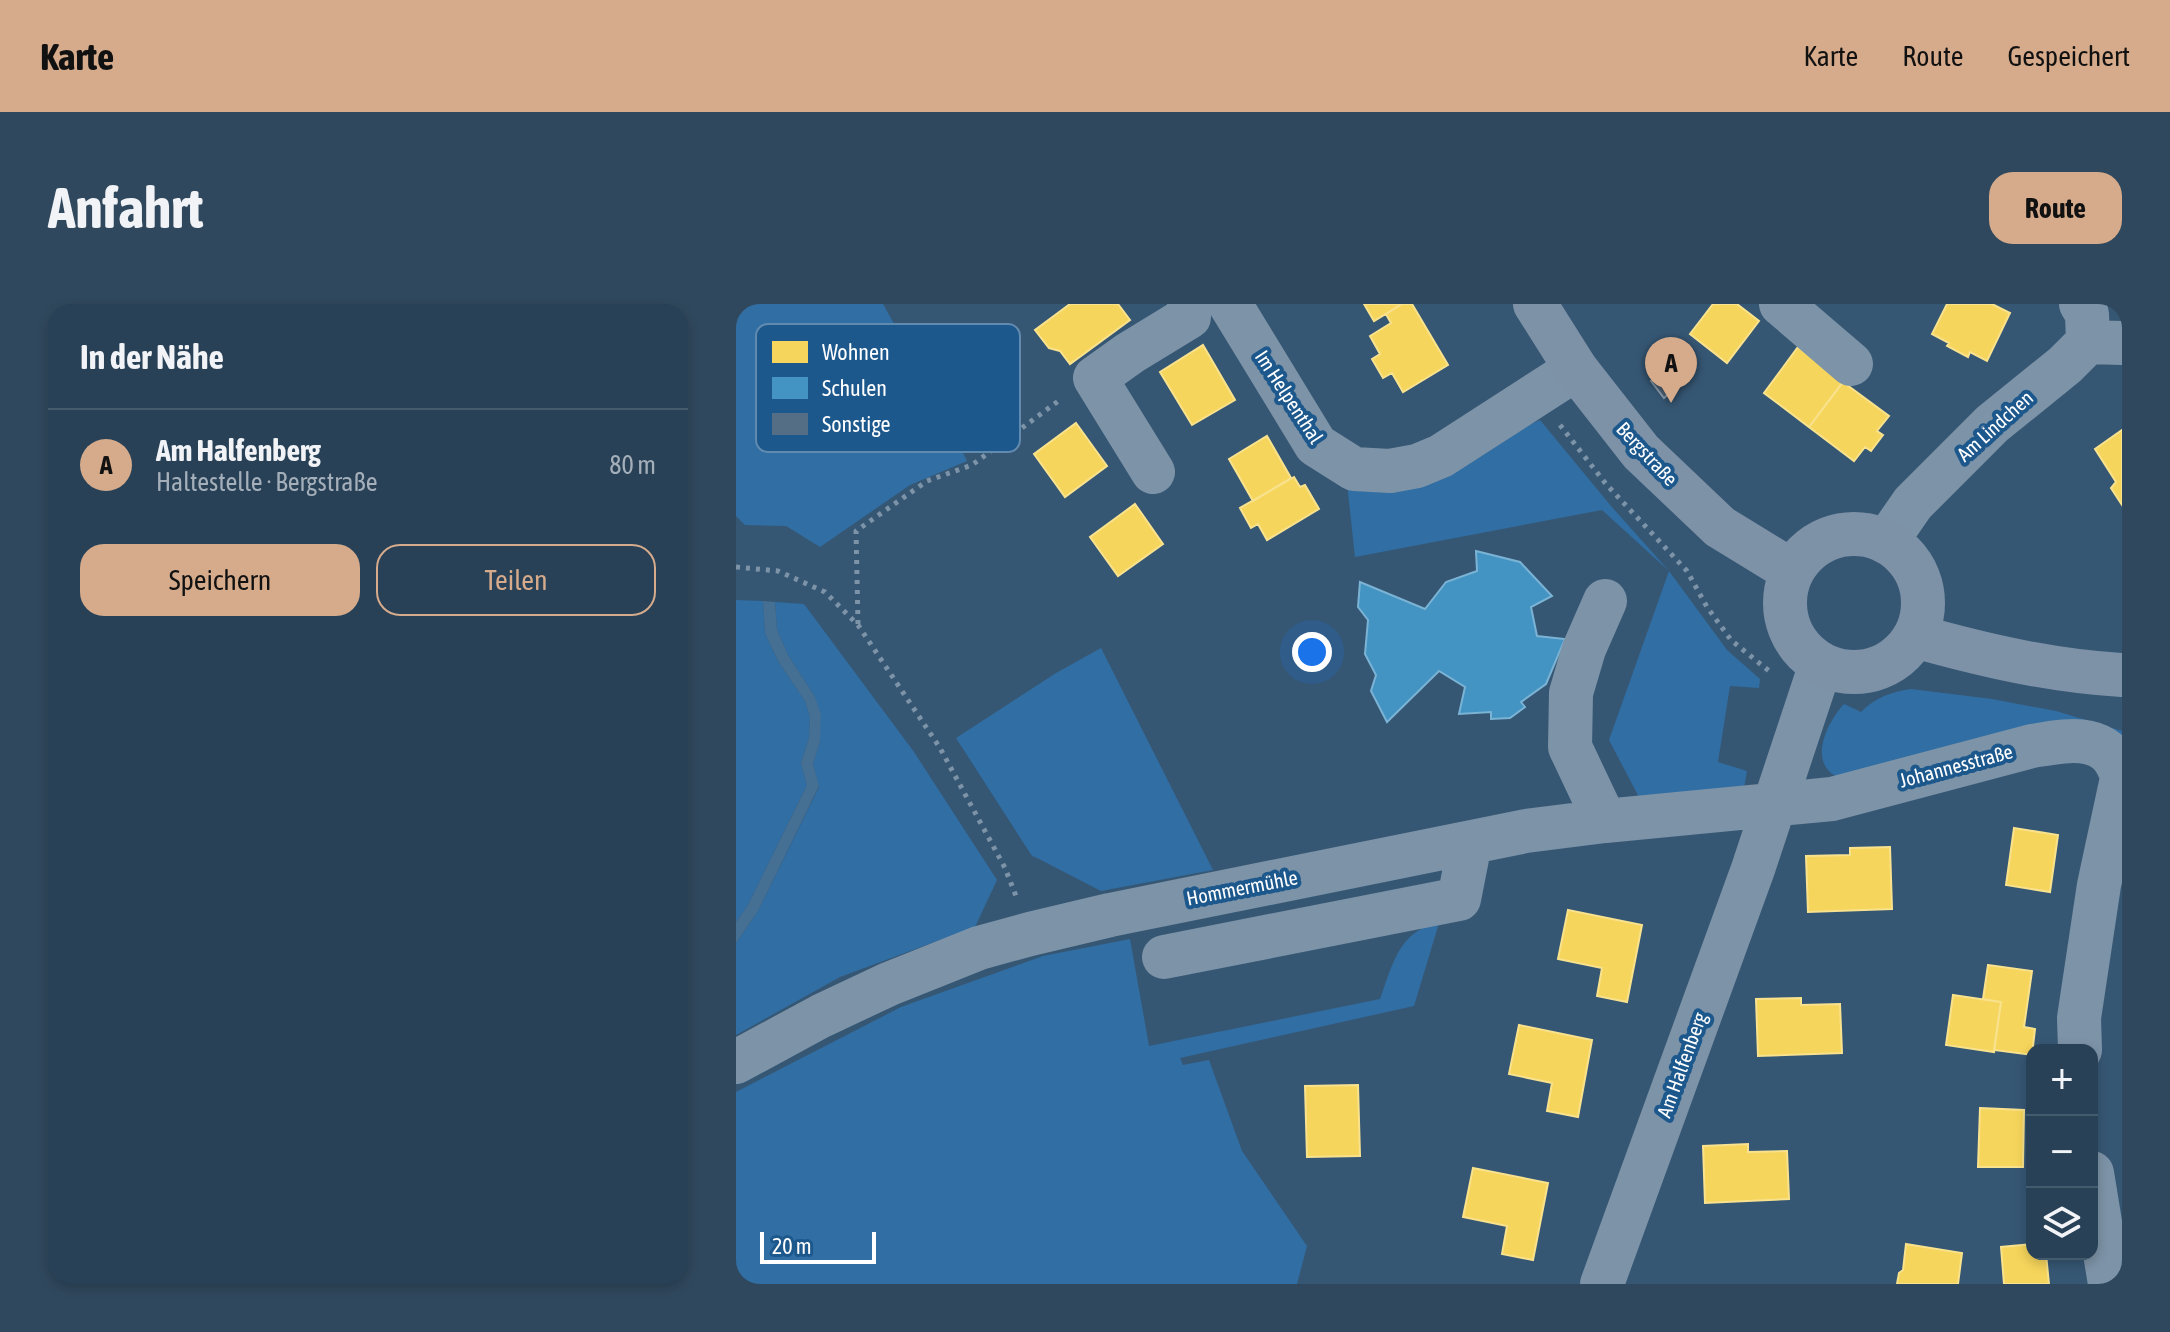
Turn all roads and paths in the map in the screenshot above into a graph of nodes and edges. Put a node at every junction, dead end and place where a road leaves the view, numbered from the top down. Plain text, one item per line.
1 (1189, 304) edge
2 (1230, 304) edge
3 (1535, 304) edge
4 (1781, 304) edge
5 (2097, 330) edge
6 (1851, 364) dead end
7 (1576, 369) junction
8 (1095, 378) junction
9 (1536, 393) junction
10 (1020, 429) edge
11 (989, 452) edge
12 (1153, 472) dead end
13 (1886, 542) junction
14 (736, 567) edge
15 (1792, 571) junction
16 (1605, 601) dead end
17 (858, 625) junction
18 (1915, 636) junction
19 (1821, 664) junction
20 (2122, 675) edge
21 (2122, 778) edge
22 (1773, 805) junction
23 (1605, 821) junction
24 (1470, 843) junction
25 (1030, 934) junction
26 (1164, 957) dead end
27 (2080, 1044) edge
28 (736, 1062) edge
29 (2094, 1188) edge
30 (1602, 1284) edge
31 (2110, 1284) edge

1 - 8 street
2 - 9 street, Im Helpenthal
3 - 7 main road, Bergstraße
4 - 6 street
5 - 13 street, Am Lindchen
7 - 9 street, Im Helpenthal
7 - 15 main road, Bergstraße
8 - 10 path
8 - 12 street
9 - 19 path
11 - 17 path
13 - 15 main road
13 - 18 main road
14 - 17 path
15 - 19 main road
16 - 23 street
17 - 25 path
18 - 19 main road
18 - 20 main road
19 - 22 street, Am Halfenberg
21 - 22 street, Johannesstraße
21 - 27 street, Johannesstraße
22 - 23 street, Hommermühle
22 - 30 street, Am Halfenberg
23 - 24 street, Hommermühle
24 - 25 street, Hommermühle
24 - 26 street
25 - 28 street, Hommermühle
29 - 31 street

